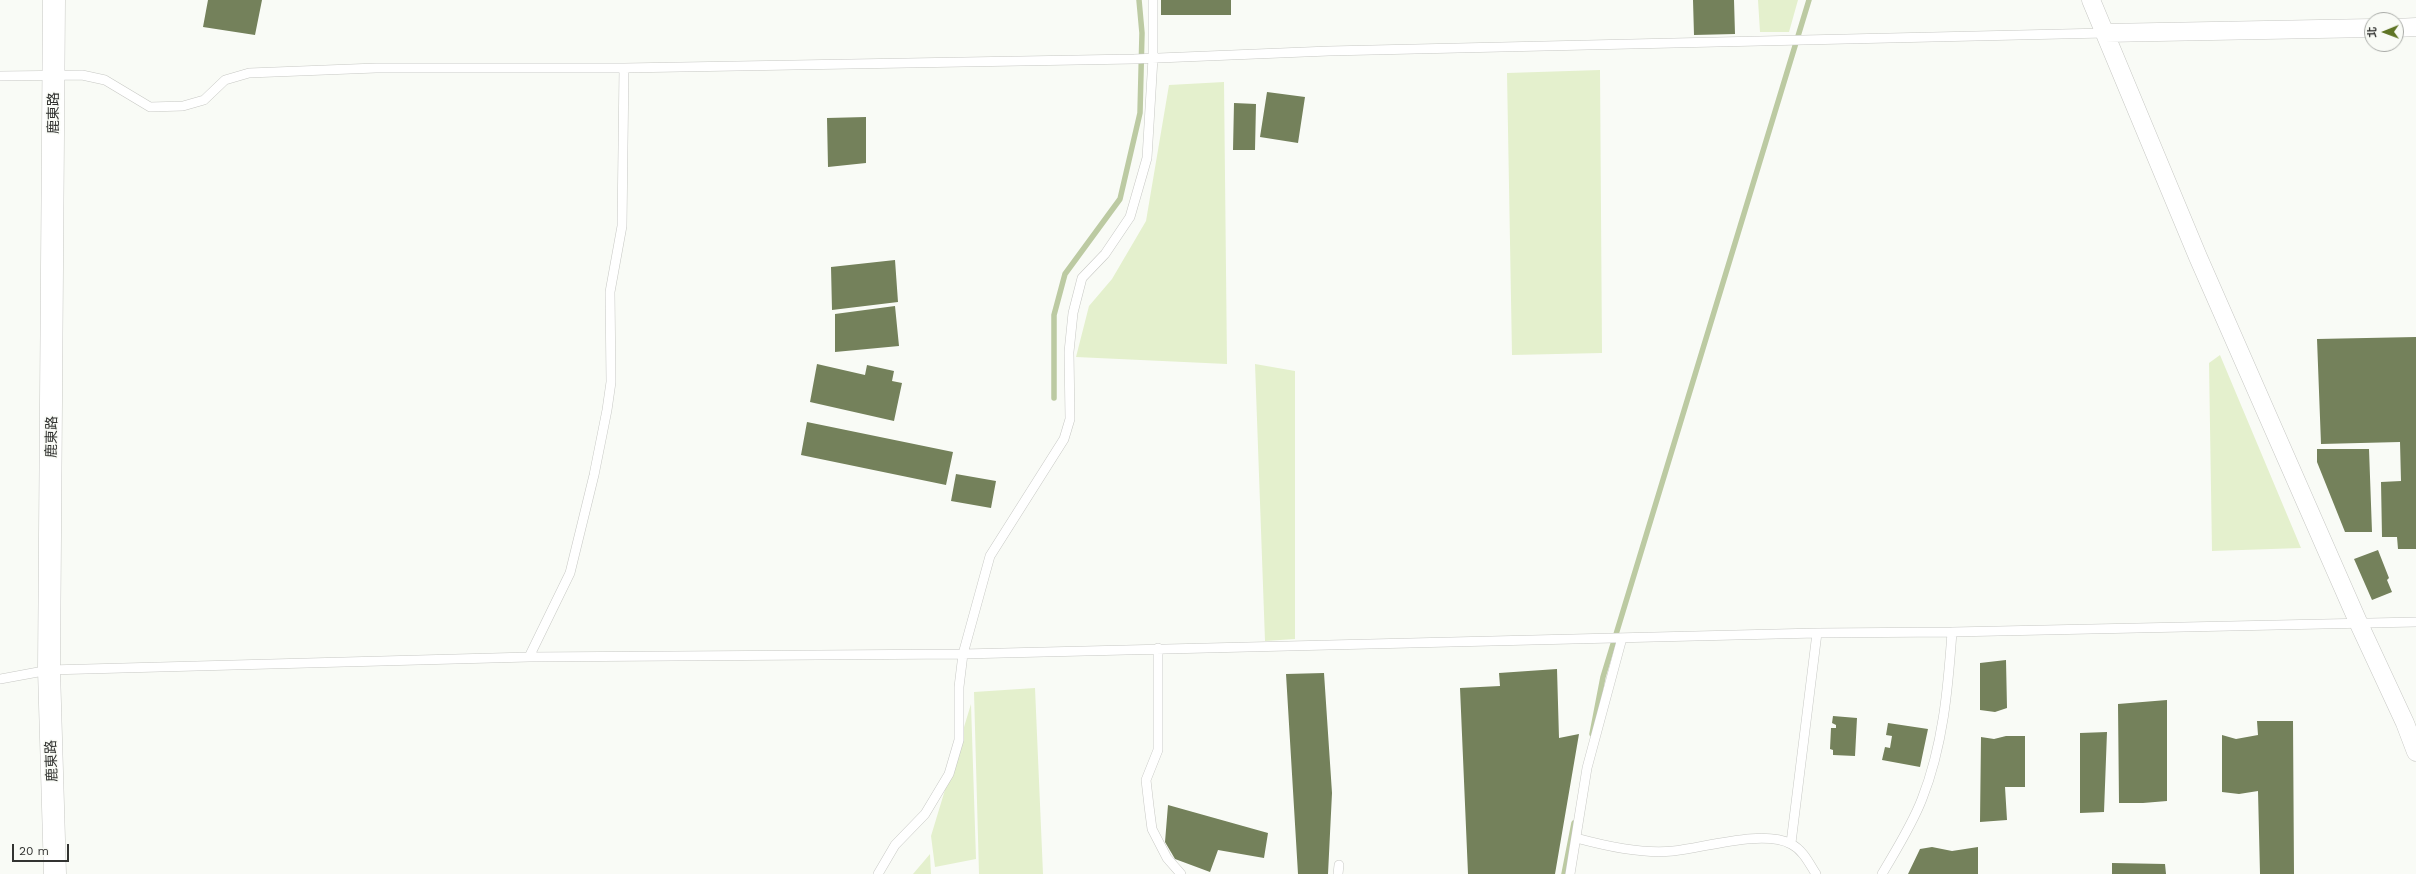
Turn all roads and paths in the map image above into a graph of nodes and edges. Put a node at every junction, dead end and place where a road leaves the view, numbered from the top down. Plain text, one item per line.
1 (54, 0) edge
2 (1153, 0) edge
3 (2091, 0) edge
4 (2416, 27) edge
5 (2364, 28) edge
6 (2404, 28) edge
7 (2105, 33) junction
8 (1153, 58) junction
9 (624, 68) junction
10 (55, 74) junction
11 (0, 76) edge
12 (2416, 622) edge
13 (2359, 624) junction
14 (1952, 632) junction
15 (1817, 633) junction
16 (1622, 638) junction
17 (1158, 648) junction
18 (963, 654) junction
19 (529, 657) junction
20 (49, 670) junction
21 (0, 679) edge
22 (2416, 752) edge
23 (1576, 838) junction
24 (1790, 844) junction
25 (55, 874) edge
26 (878, 874) edge
27 (1181, 874) edge
28 (1570, 874) edge
29 (1816, 874) edge
30 (1882, 874) edge

1 - 10 street, 鹿東路
2 - 8 lane
3 - 7 street
4 - 6 street
5 - 7 street
7 - 8 lane
7 - 13 street
8 - 9 lane
8 - 18 lane
9 - 10 lane
9 - 19 lane
10 - 11 lane
10 - 20 street, 鹿東路
12 - 13 lane
13 - 14 lane
13 - 22 street
14 - 15 lane
14 - 30 lane
15 - 16 lane
15 - 24 lane
16 - 17 lane
16 - 23 lane
17 - 18 lane
17 - 27 lane
18 - 19 lane
18 - 26 lane
19 - 20 lane
20 - 21 lane
20 - 25 street, 鹿東路
23 - 24 lane
23 - 28 lane
24 - 29 lane

